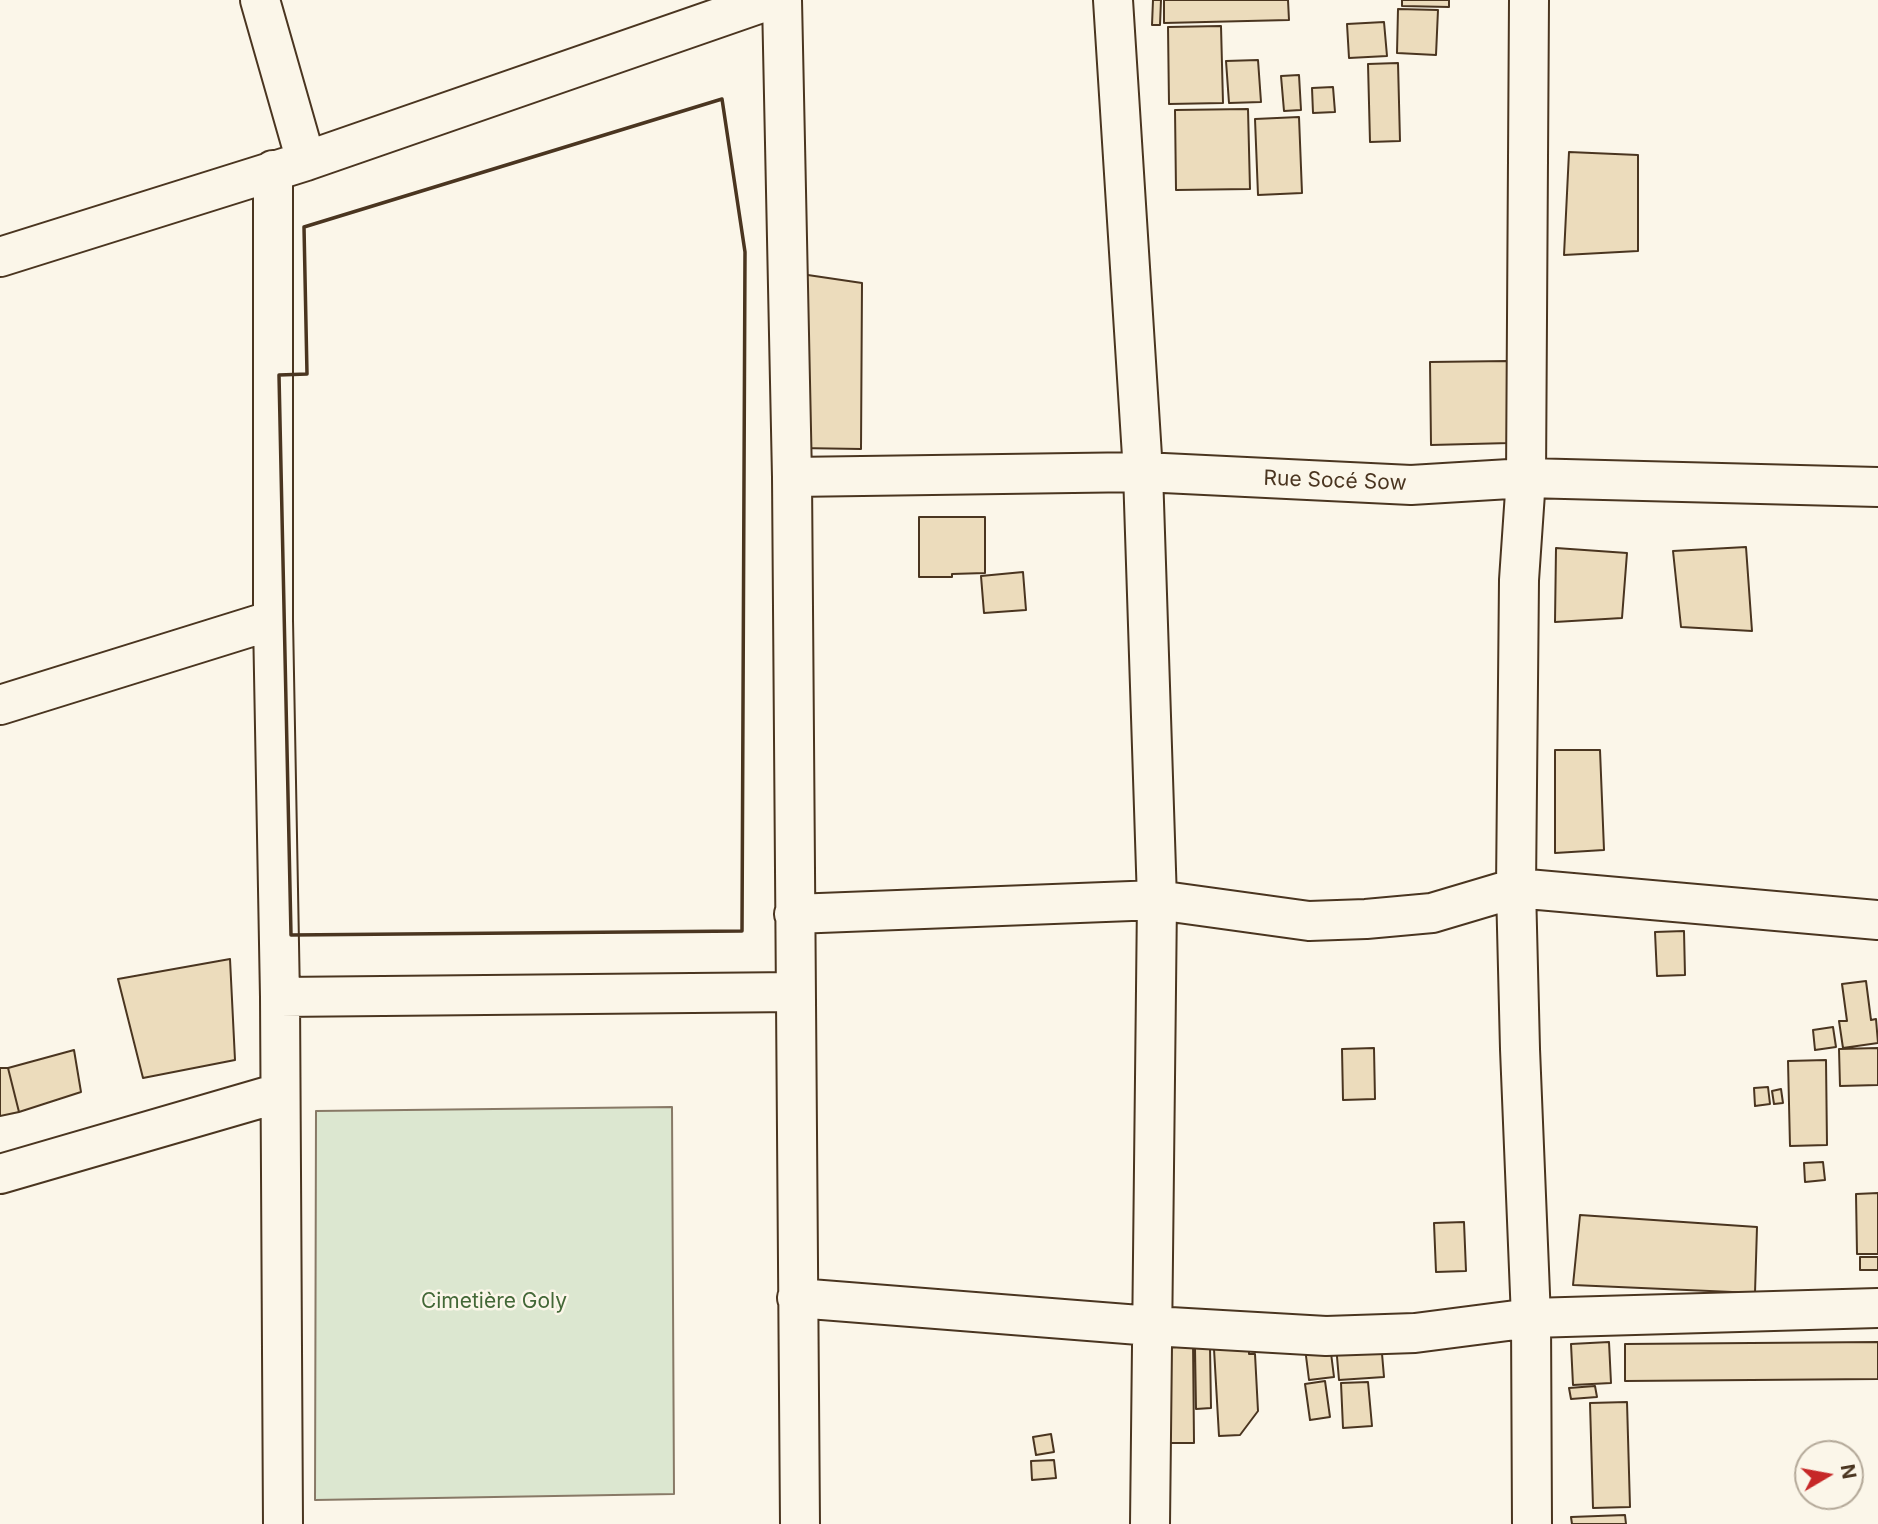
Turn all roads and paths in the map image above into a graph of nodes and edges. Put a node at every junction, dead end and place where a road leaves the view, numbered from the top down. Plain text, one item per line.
1 (260, 0) edge
2 (771, 0) edge
3 (782, 0) edge
4 (1113, 0) edge
5 (1529, 0) edge
6 (290, 165) junction
7 (0, 257) edge
8 (1143, 472) junction
9 (792, 477) junction
10 (1526, 478) junction
11 (1878, 487) edge
12 (273, 620) junction
13 (0, 705) edge
14 (1516, 888) junction
15 (1157, 900) junction
16 (794, 914) junction
17 (1878, 920) edge
18 (794, 992) junction
19 (280, 997) junction
20 (279, 1093) junction
21 (0, 1174) edge
22 (797, 1298) junction
23 (1878, 1308) edge
24 (1531, 1318) junction
25 (1152, 1326) junction
26 (283, 1524) edge
27 (800, 1524) edge
28 (1150, 1524) edge
29 (1532, 1524) edge

1 - 6 street
2 - 6 street
3 - 9 street
4 - 8 street
5 - 10 street
6 - 7 street
6 - 12 street
8 - 9 street, Rue Socé Sow
8 - 10 street, Rue Socé Sow
8 - 15 street
9 - 16 street
10 - 11 street, Rue Socé Sow
10 - 14 street
12 - 13 street
12 - 19 street
14 - 15 street
14 - 17 street
14 - 24 street
15 - 16 street
15 - 25 street
16 - 18 street
18 - 19 street
18 - 22 street
19 - 20 street
20 - 21 street
20 - 26 street
22 - 25 street
22 - 27 street
23 - 24 street
24 - 25 street
24 - 29 street
25 - 28 street

